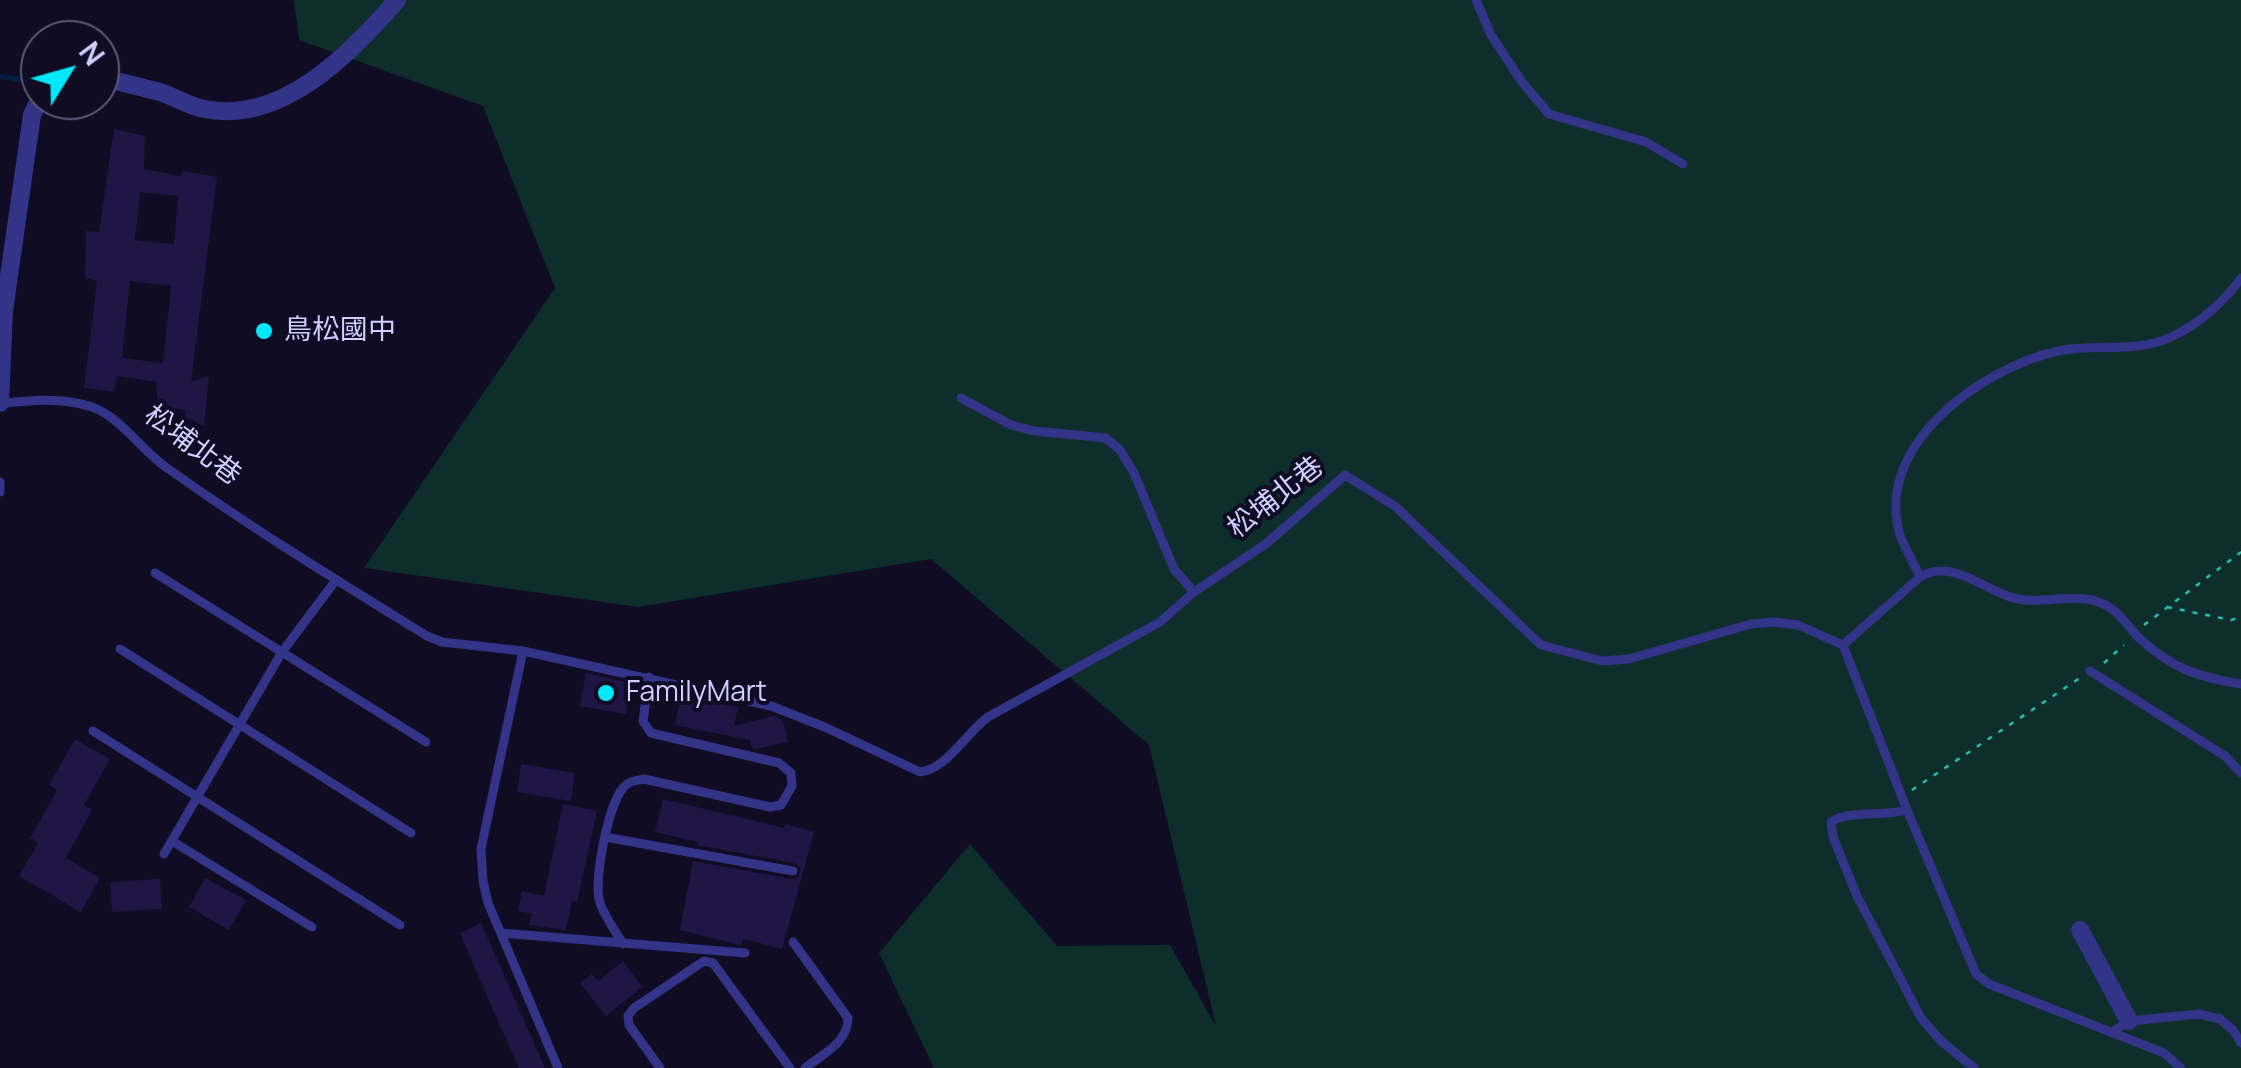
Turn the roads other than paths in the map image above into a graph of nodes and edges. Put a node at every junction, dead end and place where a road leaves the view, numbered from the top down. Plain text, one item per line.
1 (396, 0) edge
2 (1476, 0) edge
3 (120, 82) edge
4 (31, 120) edge
5 (1683, 164) dead end
6 (2241, 278) edge
7 (961, 398) dead end
8 (0, 403) edge
9 (0, 482) edge
10 (0, 492) edge
11 (155, 572) dead end
12 (1920, 577) junction
13 (336, 580) junction
14 (1194, 592) junction
15 (1843, 645) junction
16 (120, 649) dead end
17 (523, 651) junction
18 (282, 652) junction
19 (2090, 671) road end
20 (650, 677) junction
21 (2241, 684) edge
22 (240, 725) junction
23 (93, 731) dead end
24 (426, 742) dead end
25 (2241, 773) edge
26 (198, 797) junction
27 (1907, 810) junction
28 (411, 834) dead end
29 (605, 837) junction
30 (172, 841) junction
31 (164, 854) dead end
32 (792, 870) dead end
33 (400, 925) dead end
34 (312, 927) dead end
35 (2080, 930) dead end
36 (500, 933) junction
37 (792, 942) dead end
38 (623, 944) junction
39 (745, 953) dead end
40 (2129, 1021) junction
41 (2111, 1032) junction
42 (2241, 1043) edge
43 (558, 1068) edge
44 (660, 1068) edge
45 (790, 1068) edge
46 (805, 1068) edge
47 (1974, 1068) edge
48 (2181, 1068) edge

1 - 3 street
2 - 5 lane
4 - 8 street, 松埔北巷
6 - 12 lane
7 - 14 lane
8 - 13 lane, 松埔北巷
9 - 10 lane
11 - 18 lane
12 - 15 lane
12 - 21 lane
13 - 17 lane, 松埔北巷
13 - 18 lane
14 - 15 lane, 松埔北巷
14 - 20 lane, 松埔北巷
15 - 27 lane
16 - 22 lane
17 - 20 lane, 松埔北巷
17 - 36 lane
18 - 22 lane
18 - 24 lane
19 - 25 lane
20 - 29 lane
22 - 26 lane
22 - 28 lane
23 - 26 lane
26 - 30 lane
26 - 33 lane
27 - 41 lane
27 - 47 lane
29 - 32 lane
29 - 38 lane
30 - 31 lane
30 - 34 lane
35 - 40 street
36 - 38 lane
36 - 43 lane
37 - 46 lane
38 - 39 lane
40 - 41 lane
40 - 42 lane
41 - 48 lane
44 - 45 lane

